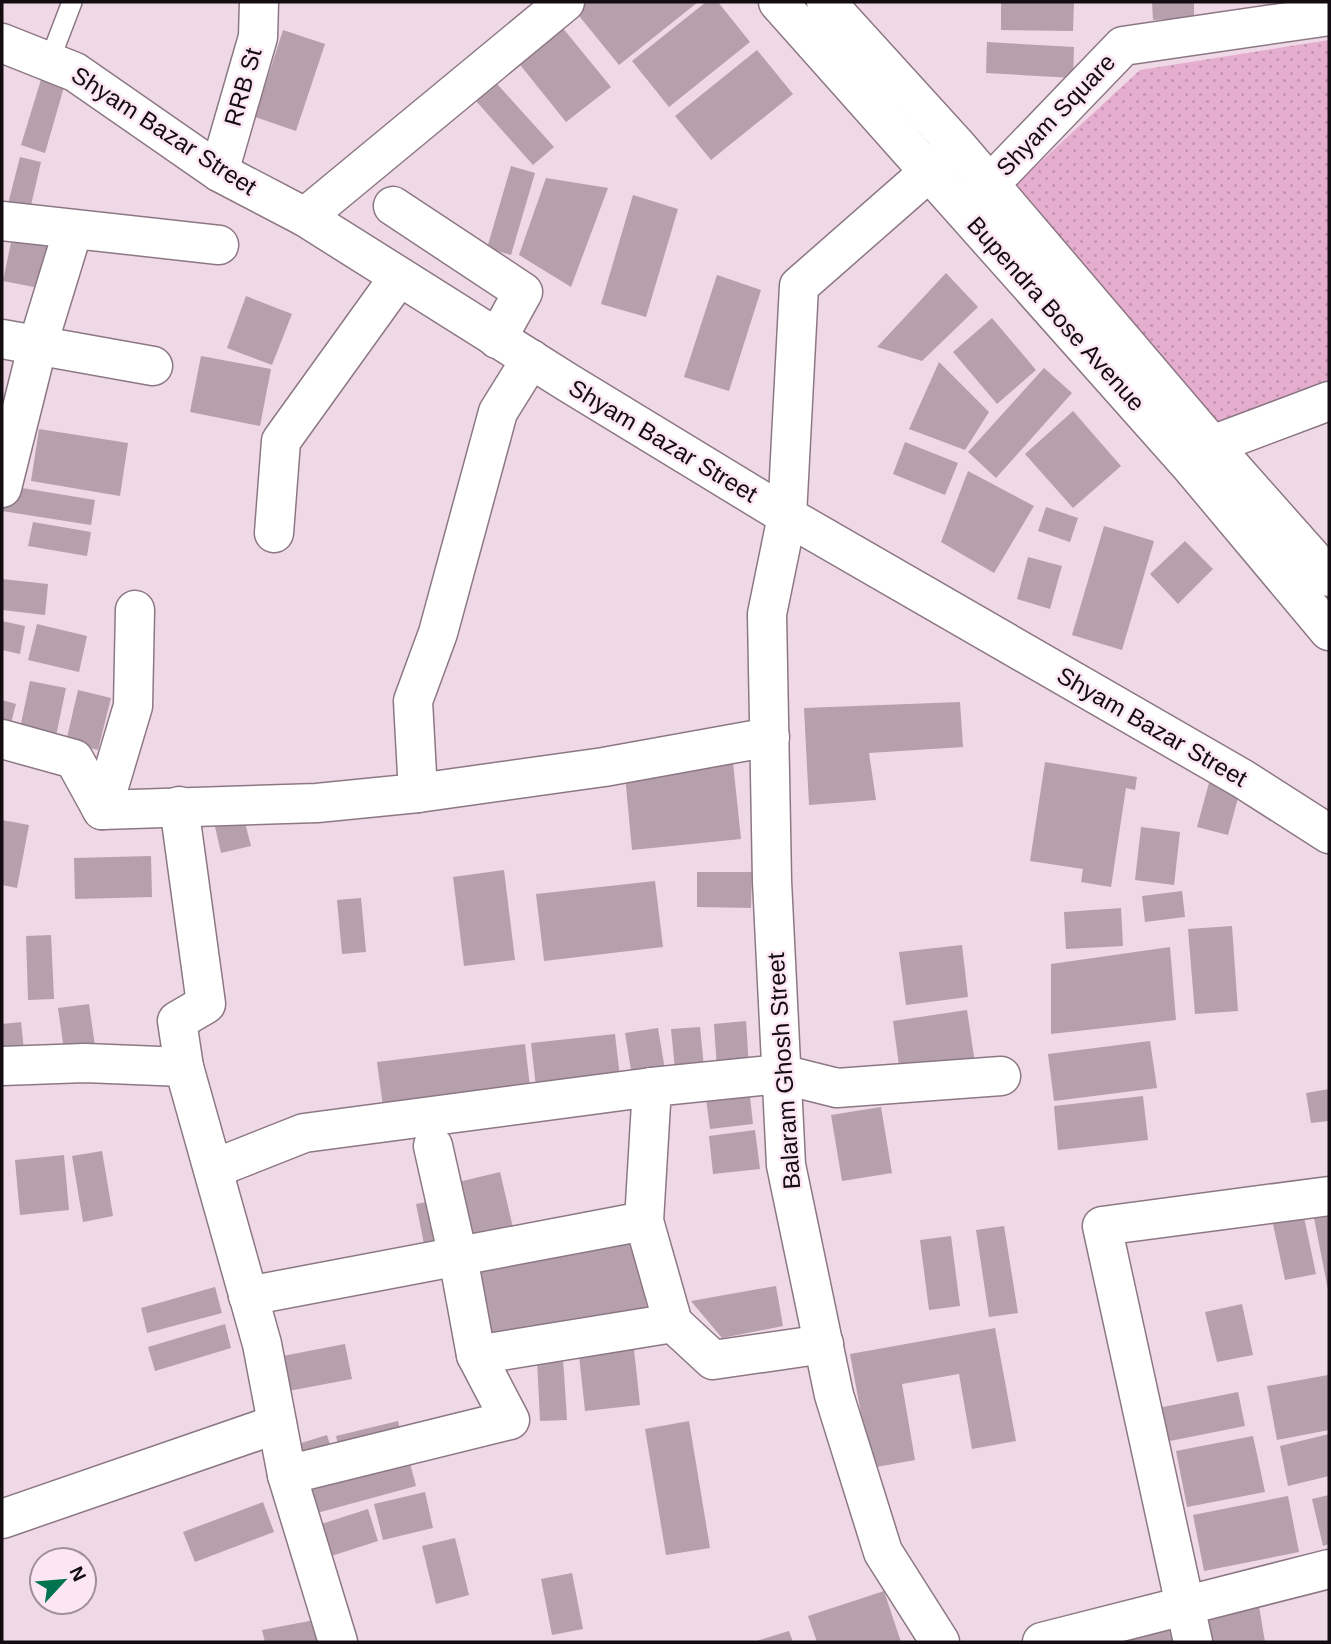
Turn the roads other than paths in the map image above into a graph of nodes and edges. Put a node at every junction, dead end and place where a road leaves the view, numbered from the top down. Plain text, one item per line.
1 (72, 2) edge
2 (259, 2) edge
3 (565, 2) edge
4 (778, 2) edge
5 (826, 2) edge
6 (1329, 16) edge
7 (2, 43) edge
8 (49, 62) junction
9 (958, 147) junction
10 (929, 171) junction
11 (219, 172) junction
12 (990, 184) junction
13 (393, 206) dead end
14 (305, 217) junction
15 (2, 221) edge
16 (72, 230) junction
17 (219, 245) dead end
18 (399, 277) junction
19 (497, 339) junction
20 (20, 341) edge
21 (531, 359) junction
22 (153, 366) dead end
23 (1329, 401) edge
24 (1212, 445) junction
25 (2, 488) edge
26 (787, 516) junction
27 (274, 533) dead end
28 (1329, 577) edge
29 (135, 610) dead end
30 (1329, 631) edge
31 (770, 737) junction
32 (2, 739) edge
33 (418, 793) junction
34 (179, 806) junction
35 (102, 810) junction
36 (1329, 834) edge
37 (2, 1066) edge
38 (184, 1067) junction
39 (781, 1074) junction
40 (1001, 1076) dead end
41 (652, 1087) junction
42 (433, 1146) dead end
43 (213, 1169) junction
44 (1329, 1196) edge
45 (644, 1221) junction
46 (458, 1257) junction
47 (248, 1296) junction
48 (673, 1323) junction
49 (824, 1344) junction
50 (476, 1355) junction
51 (276, 1424) junction
52 (287, 1475) junction
53 (2, 1519) edge
54 (1329, 1569) edge
55 (1189, 1625) edge
56 (338, 1642) edge
57 (940, 1642) edge
58 (1042, 1642) edge

1 - 8 lane
2 - 11 street, RRB St
3 - 14 street
4 - 10 street, Bupendra Bose Avenue
5 - 9 street, Bupendra Bose Avenue
6 - 12 street, Shyam Square
7 - 8 street, Shyam Bazar Street
8 - 11 street, Shyam Bazar Street
9 - 10 street, Balaram Ghosh Street
9 - 12 street, Bupendra Bose Avenue
10 - 26 street, Balaram Ghosh Street
10 - 30 street, Bupendra Bose Avenue
11 - 14 street, Shyam Bazar Street
12 - 24 street, Bupendra Bose Avenue
13 - 19 street
14 - 18 street, Shyam Bazar Street
15 - 16 street
16 - 17 street
16 - 20 street
18 - 19 street, Shyam Bazar Street
18 - 27 street
19 - 21 street, Shyam Bazar Street
20 - 22 street
20 - 25 street
21 - 26 street, Shyam Bazar Street
21 - 33 street
23 - 24 street
24 - 28 street, Bupendra Bose Avenue
26 - 31 street, Balaram Ghosh Street
26 - 36 street, Shyam Bazar Street
29 - 35 street
31 - 33 street
31 - 39 street, Balaram Ghosh Street
32 - 35 street
33 - 34 street
34 - 35 street
34 - 38 street
37 - 38 street
38 - 43 street
39 - 40 street
39 - 41 street
39 - 49 street, Balaram Ghosh Street
41 - 43 street
41 - 45 street
42 - 46 street
43 - 47 street
44 - 55 street
45 - 46 street
45 - 48 street
46 - 47 street
46 - 50 street
47 - 51 street
48 - 49 street
48 - 50 street
49 - 57 street, Balaram Ghosh Street
50 - 52 street
51 - 52 street
51 - 53 street
52 - 56 street
54 - 55 street
55 - 58 street

